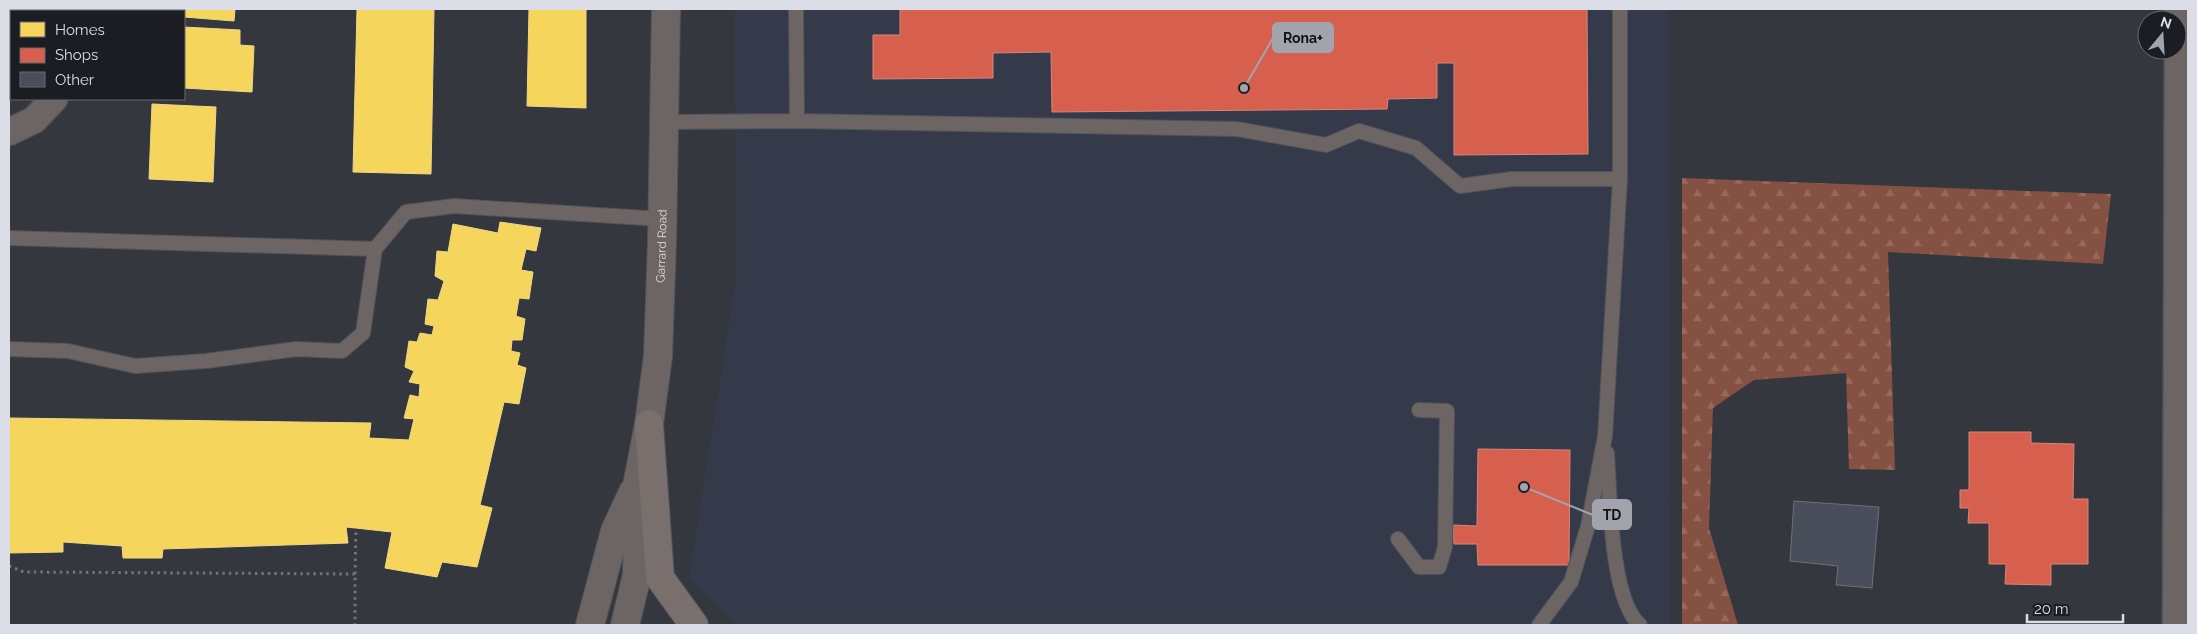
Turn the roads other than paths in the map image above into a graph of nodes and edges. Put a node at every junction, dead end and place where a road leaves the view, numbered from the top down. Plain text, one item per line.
1 (666, 9) edge
2 (796, 9) edge
3 (1620, 9) edge
4 (2178, 9) edge
5 (53, 100) edge
6 (797, 121) junction
7 (664, 122) junction
8 (9, 132) edge
9 (1620, 179) junction
10 (662, 219) junction
11 (9, 238) edge
12 (375, 249) junction
13 (9, 349) edge
14 (1419, 410) dead end
15 (649, 424) junction
16 (1605, 436) junction
17 (638, 481) junction
18 (1398, 539) dead end
19 (590, 625) edge
20 (626, 625) edge
21 (694, 625) edge
22 (1539, 625) edge
23 (1640, 625) edge
24 (2176, 625) edge

1 - 7 street, Garrard Road
2 - 6 lane
3 - 9 lane
4 - 24 street
5 - 8 street
6 - 7 lane
6 - 9 lane
7 - 10 street, Garrard Road
9 - 16 lane
10 - 12 lane
10 - 15 street, Garrard Road
11 - 12 lane
12 - 13 lane
14 - 18 lane
15 - 17 street, Garrard Road
15 - 21 main road
16 - 22 lane
16 - 23 lane
17 - 19 street, Garrard Road
17 - 20 street, Garrard Road

